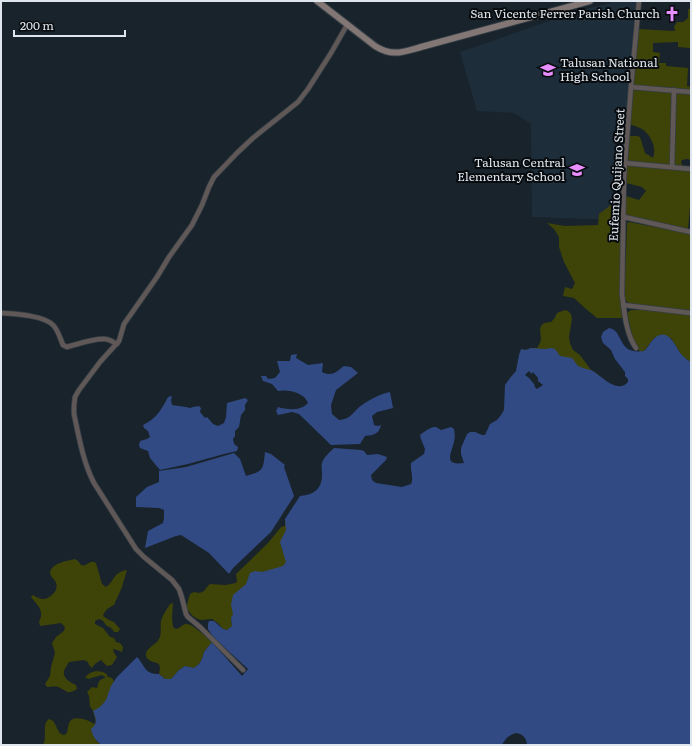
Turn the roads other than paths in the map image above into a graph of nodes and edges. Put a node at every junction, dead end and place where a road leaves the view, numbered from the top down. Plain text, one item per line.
1 (317, 1) edge
2 (590, 1) edge
3 (639, 1) edge
4 (347, 25) junction
5 (631, 87) junction
6 (674, 90) junction
7 (691, 92) edge
8 (625, 163) junction
9 (672, 167) junction
10 (691, 169) edge
11 (624, 218) junction
12 (691, 232) edge
13 (624, 305) junction
14 (1, 313) edge
15 (691, 313) edge
16 (117, 344) junction
17 (636, 348) dead end
18 (243, 670) dead end

1 - 4 main road
2 - 4 main road
3 - 5 street, Eufemio Quijano Street
4 - 16 street
5 - 6 street
5 - 8 street, Eufemio Quijano Street
6 - 7 street
6 - 9 street
8 - 9 street
8 - 11 street, Eufemio Quijano Street
9 - 10 street
11 - 12 street
11 - 13 street, Eufemio Quijano Street
13 - 15 street
13 - 17 street, Eufemio Quijano Street
14 - 16 street
16 - 18 street

